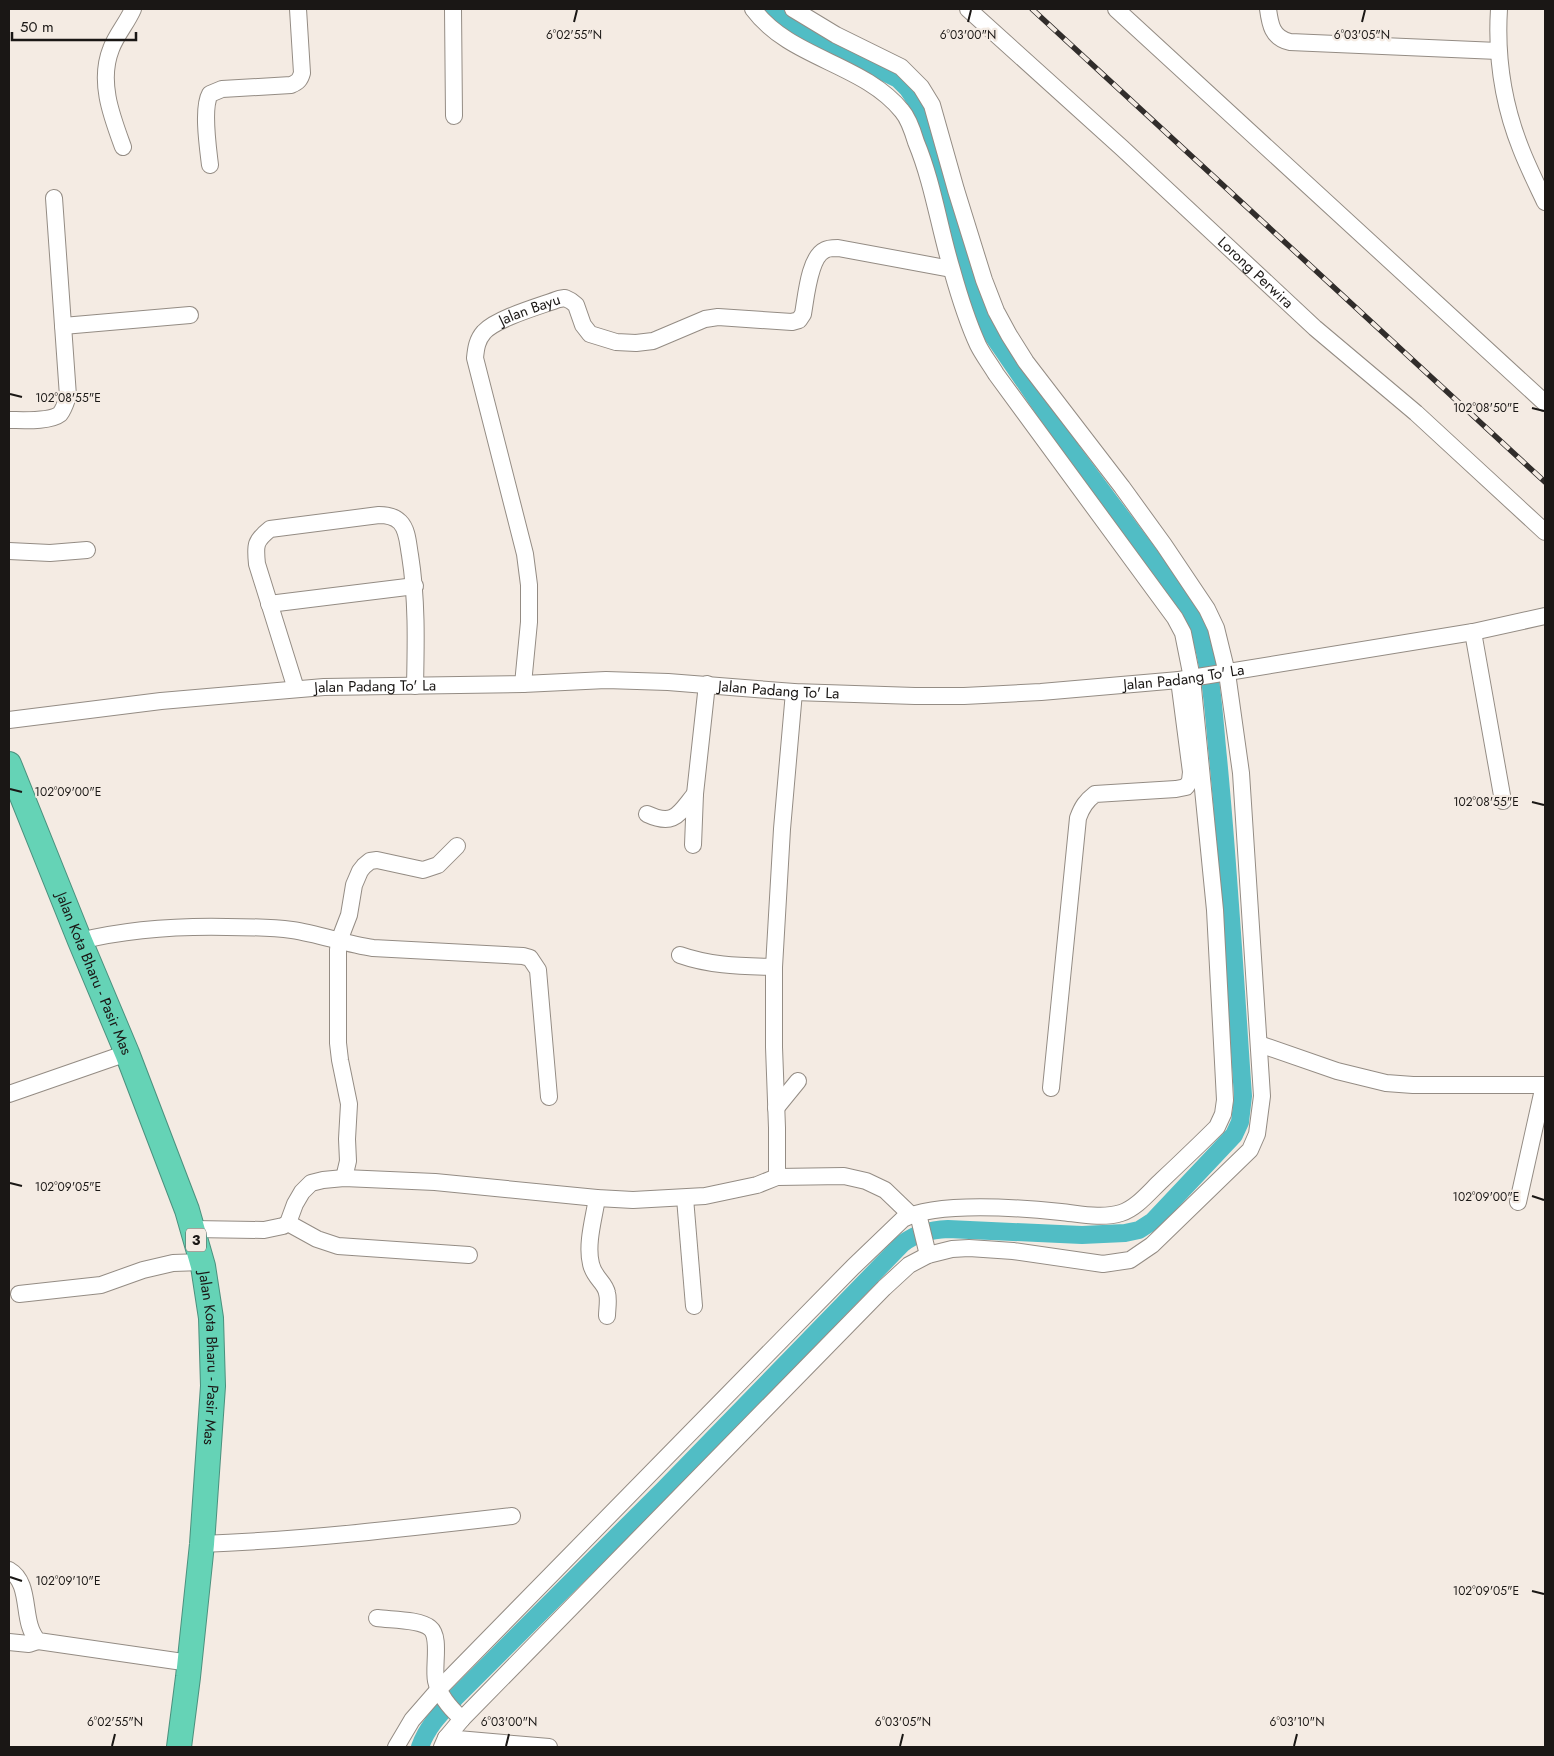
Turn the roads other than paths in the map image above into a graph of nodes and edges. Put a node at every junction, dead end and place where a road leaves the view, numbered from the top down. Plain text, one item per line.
1 (133, 9) edge
2 (298, 9) edge
3 (453, 9) edge
4 (753, 9) edge
5 (794, 9) edge
6 (968, 9) edge
7 (1116, 9) edge
8 (1268, 9) edge
9 (1499, 9) edge
10 (1498, 51) junction
11 (454, 116) dead end
12 (123, 147) dead end
13 (210, 165) dead end
14 (54, 198) dead end
15 (1545, 202) edge
16 (951, 270) junction
17 (190, 315) dead end
18 (63, 326) junction
19 (1545, 403) edge
20 (9, 420) edge
21 (1545, 532) edge
22 (87, 550) dead end
23 (9, 551) edge
24 (414, 586) junction
25 (269, 604) junction
26 (1545, 616) edge
27 (1473, 632) junction
28 (1223, 674) junction
29 (1189, 679) junction
30 (522, 684) junction
31 (707, 684) junction
32 (415, 686) junction
33 (296, 689) junction
34 (794, 692) junction
35 (9, 720) edge
36 (9, 764) edge
37 (695, 794) junction
38 (1503, 801) dead end
39 (647, 814) dead end
40 (693, 845) dead end
41 (457, 846) dead end
42 (80, 941) junction
43 (339, 941) junction
44 (680, 955) dead end
45 (774, 967) junction
46 (1258, 1044) junction
47 (127, 1053) junction
48 (798, 1080) dead end
49 (1545, 1085) edge
50 (1051, 1088) dead end
51 (9, 1094) edge
52 (549, 1097) dead end
53 (776, 1108) junction
54 (777, 1177) junction
55 (344, 1178) junction
56 (597, 1198) junction
57 (685, 1198) junction
58 (1518, 1202) dead end
59 (916, 1216) junction
60 (288, 1222) junction
61 (193, 1230) junction
62 (927, 1252) junction
63 (469, 1255) dead end
64 (202, 1262) junction
65 (19, 1294) dead end
66 (694, 1306) dead end
67 (606, 1316) dead end
68 (512, 1516) dead end
69 (202, 1544) junction
70 (9, 1570) edge
71 (377, 1618) dead end
72 (38, 1641) junction
73 (9, 1642) edge
74 (190, 1663) junction
75 (441, 1693) junction
76 (459, 1716) junction
77 (444, 1743) edge
78 (179, 1747) edge
79 (396, 1747) edge
80 (549, 1747) edge

1 - 12 street
2 - 13 street
3 - 11 street
4 - 16 street
5 - 28 street
6 - 21 street, Lorong Perwira
7 - 19 street
8 - 10 street
9 - 10 street
10 - 15 street
14 - 18 street
16 - 29 street
16 - 30 street, Jalan Bayu
17 - 18 street
18 - 20 street
22 - 23 street
24 - 25 street
24 - 25 street
24 - 32 street
25 - 33 street
26 - 27 street, Jalan Padang To' La
27 - 28 street, Jalan Padang To' La
27 - 38 street
28 - 29 street, Jalan Padang To' La
28 - 46 street
29 - 34 street, Jalan Padang To' La
29 - 50 street
29 - 59 street
30 - 31 street, Jalan Padang To' La
30 - 32 street, Jalan Padang To' La
31 - 34 street, Jalan Padang To' La
31 - 37 street
32 - 33 street, Jalan Padang To' La
33 - 35 street, Jalan Padang To' La
34 - 45 street
36 - 42 highway, Jalan Kota Bharu - Pasir Mas / 3
37 - 39 street
37 - 40 street
41 - 43 street
42 - 43 street
42 - 47 highway, Jalan Kota Bharu - Pasir Mas / 3
43 - 52 street
43 - 55 street
44 - 45 street
45 - 53 street
46 - 49 street
46 - 62 street
47 - 51 street
47 - 61 highway, Jalan Kota Bharu - Pasir Mas / 3
48 - 53 street
49 - 58 street
53 - 54 street
54 - 57 street
54 - 59 street
55 - 56 street
55 - 60 street
56 - 57 street
56 - 67 street
57 - 66 street
59 - 62 street
59 - 75 street
60 - 61 street
60 - 63 street
61 - 64 highway, Jalan Kota Bharu - Pasir Mas / 3
62 - 76 street
64 - 65 street
64 - 69 highway, Jalan Kota Bharu - Pasir Mas / 3
68 - 69 street
69 - 74 highway, Jalan Kota Bharu - Pasir Mas / 3
70 - 72 street
71 - 75 street
72 - 73 street
72 - 74 street
74 - 78 highway, Jalan Kota Bharu - Pasir Mas / 3
75 - 76 street
75 - 79 street
76 - 77 street
77 - 80 street

